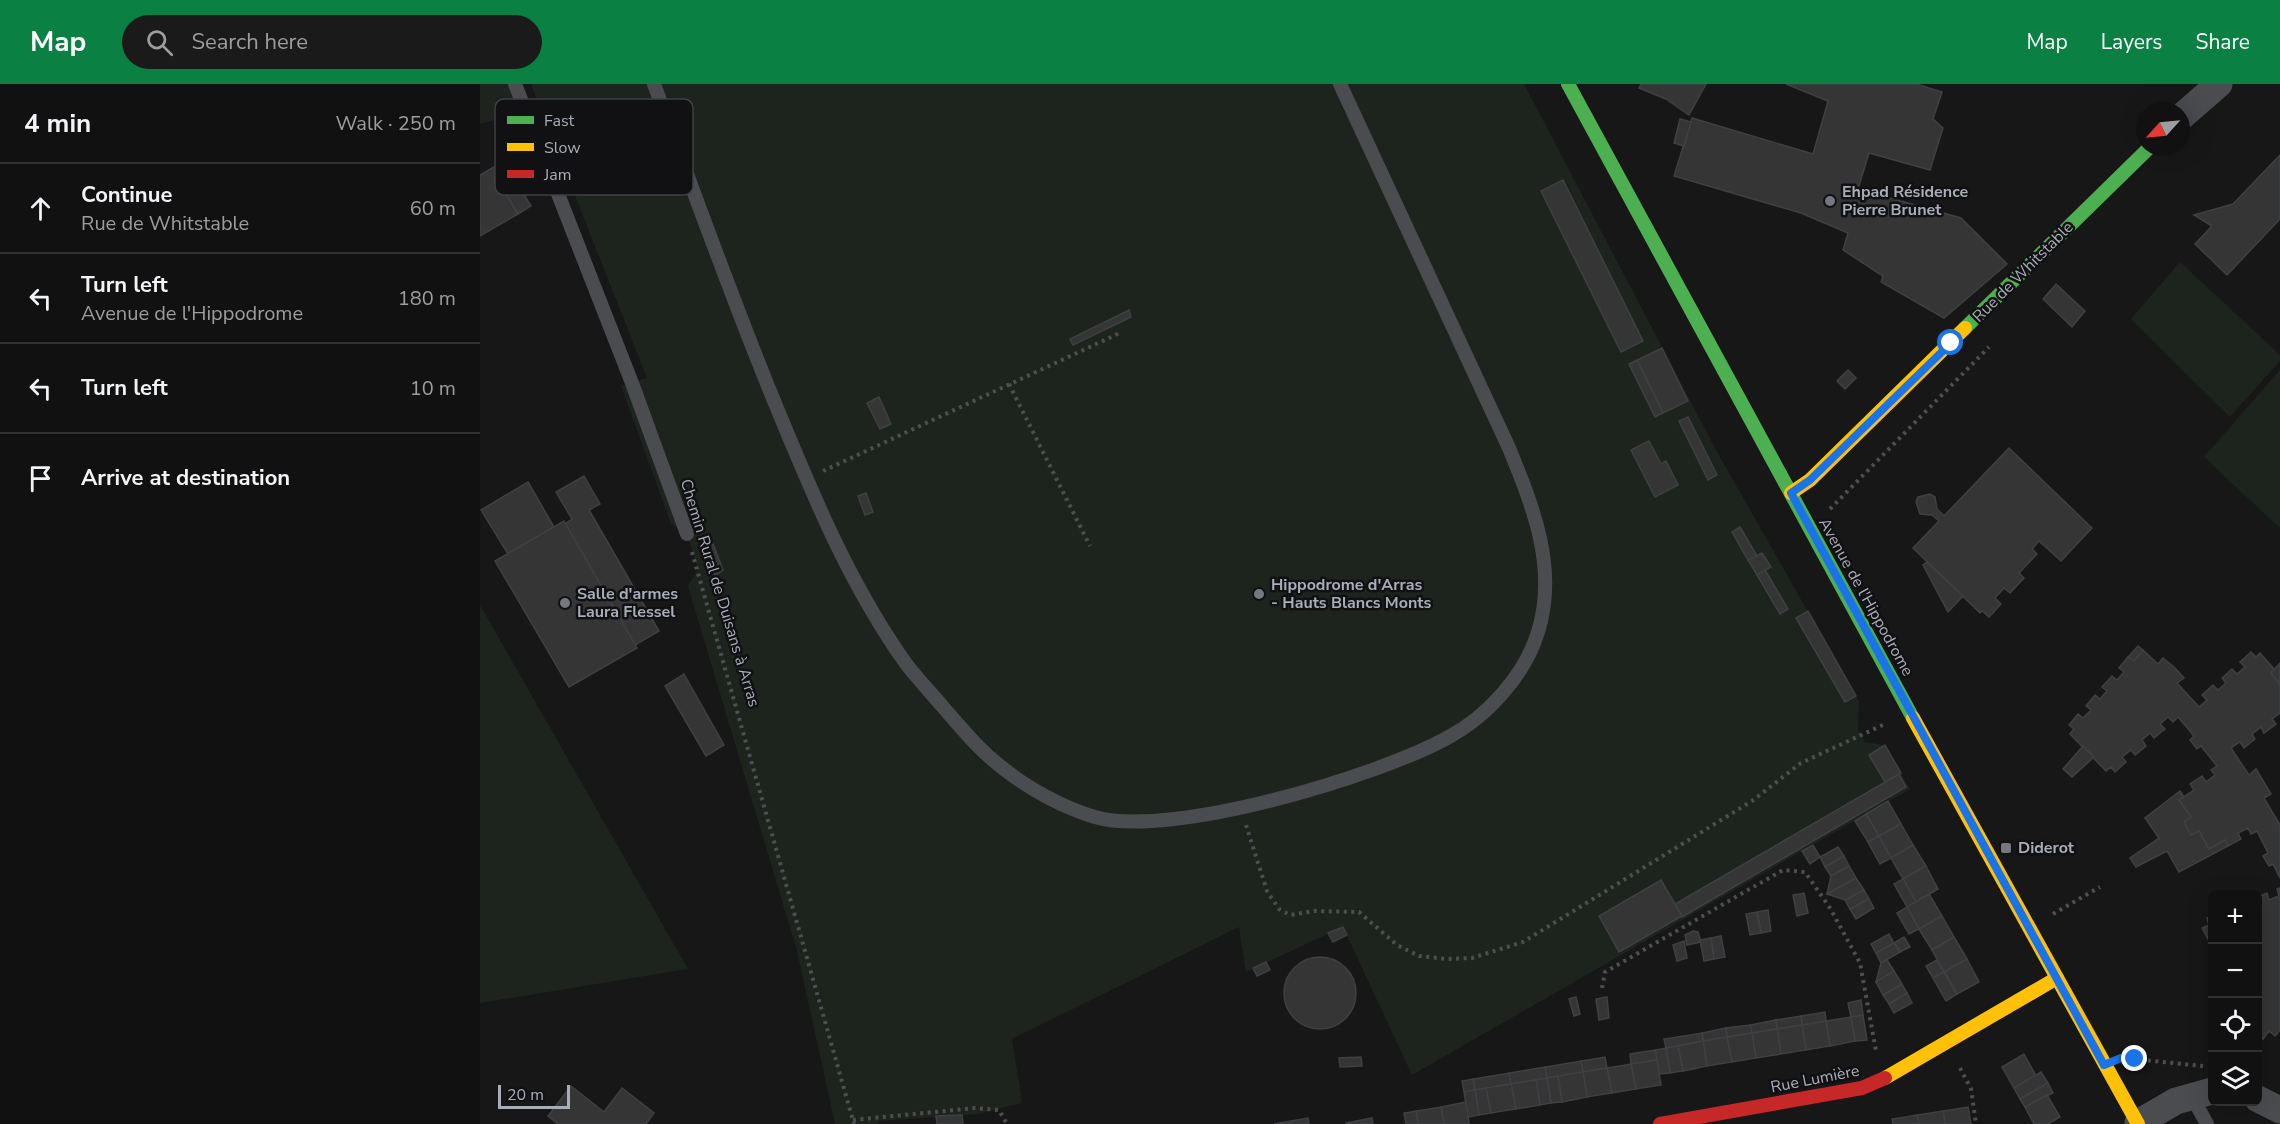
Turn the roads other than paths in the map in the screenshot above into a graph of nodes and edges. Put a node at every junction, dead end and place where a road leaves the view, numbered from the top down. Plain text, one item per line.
1 (515, 84) edge
2 (654, 84) edge
3 (1340, 84) edge
4 (1568, 84) edge
5 (2219, 84) edge
6 (521, 99) edge
7 (660, 99) edge
8 (2190, 109) edge
9 (2141, 156) edge
10 (693, 189) edge
11 (558, 195) edge
12 (1791, 493) junction
13 (687, 534) road end
14 (2057, 978) junction
15 (2204, 1086) edge
16 (1704, 1120) edge
17 (1660, 1124) edge
18 (2138, 1124) edge
19 (2207, 1124) edge

1 - 6 lane, Chemin Rural de Duisans à Arras
2 - 7 lane
3 - 10 lane
4 - 12 street, Avenue de l'Hippodrome
5 - 8 street
9 - 12 street, Rue de Whitstable
11 - 13 lane, Chemin Rural de Duisans à Arras
12 - 14 street, Avenue de l'Hippodrome
14 - 16 street, Rue Lumière
14 - 18 street, Avenue de l'Hippodrome
15 - 18 street
15 - 19 lane
16 - 17 street, Rue Lumière

